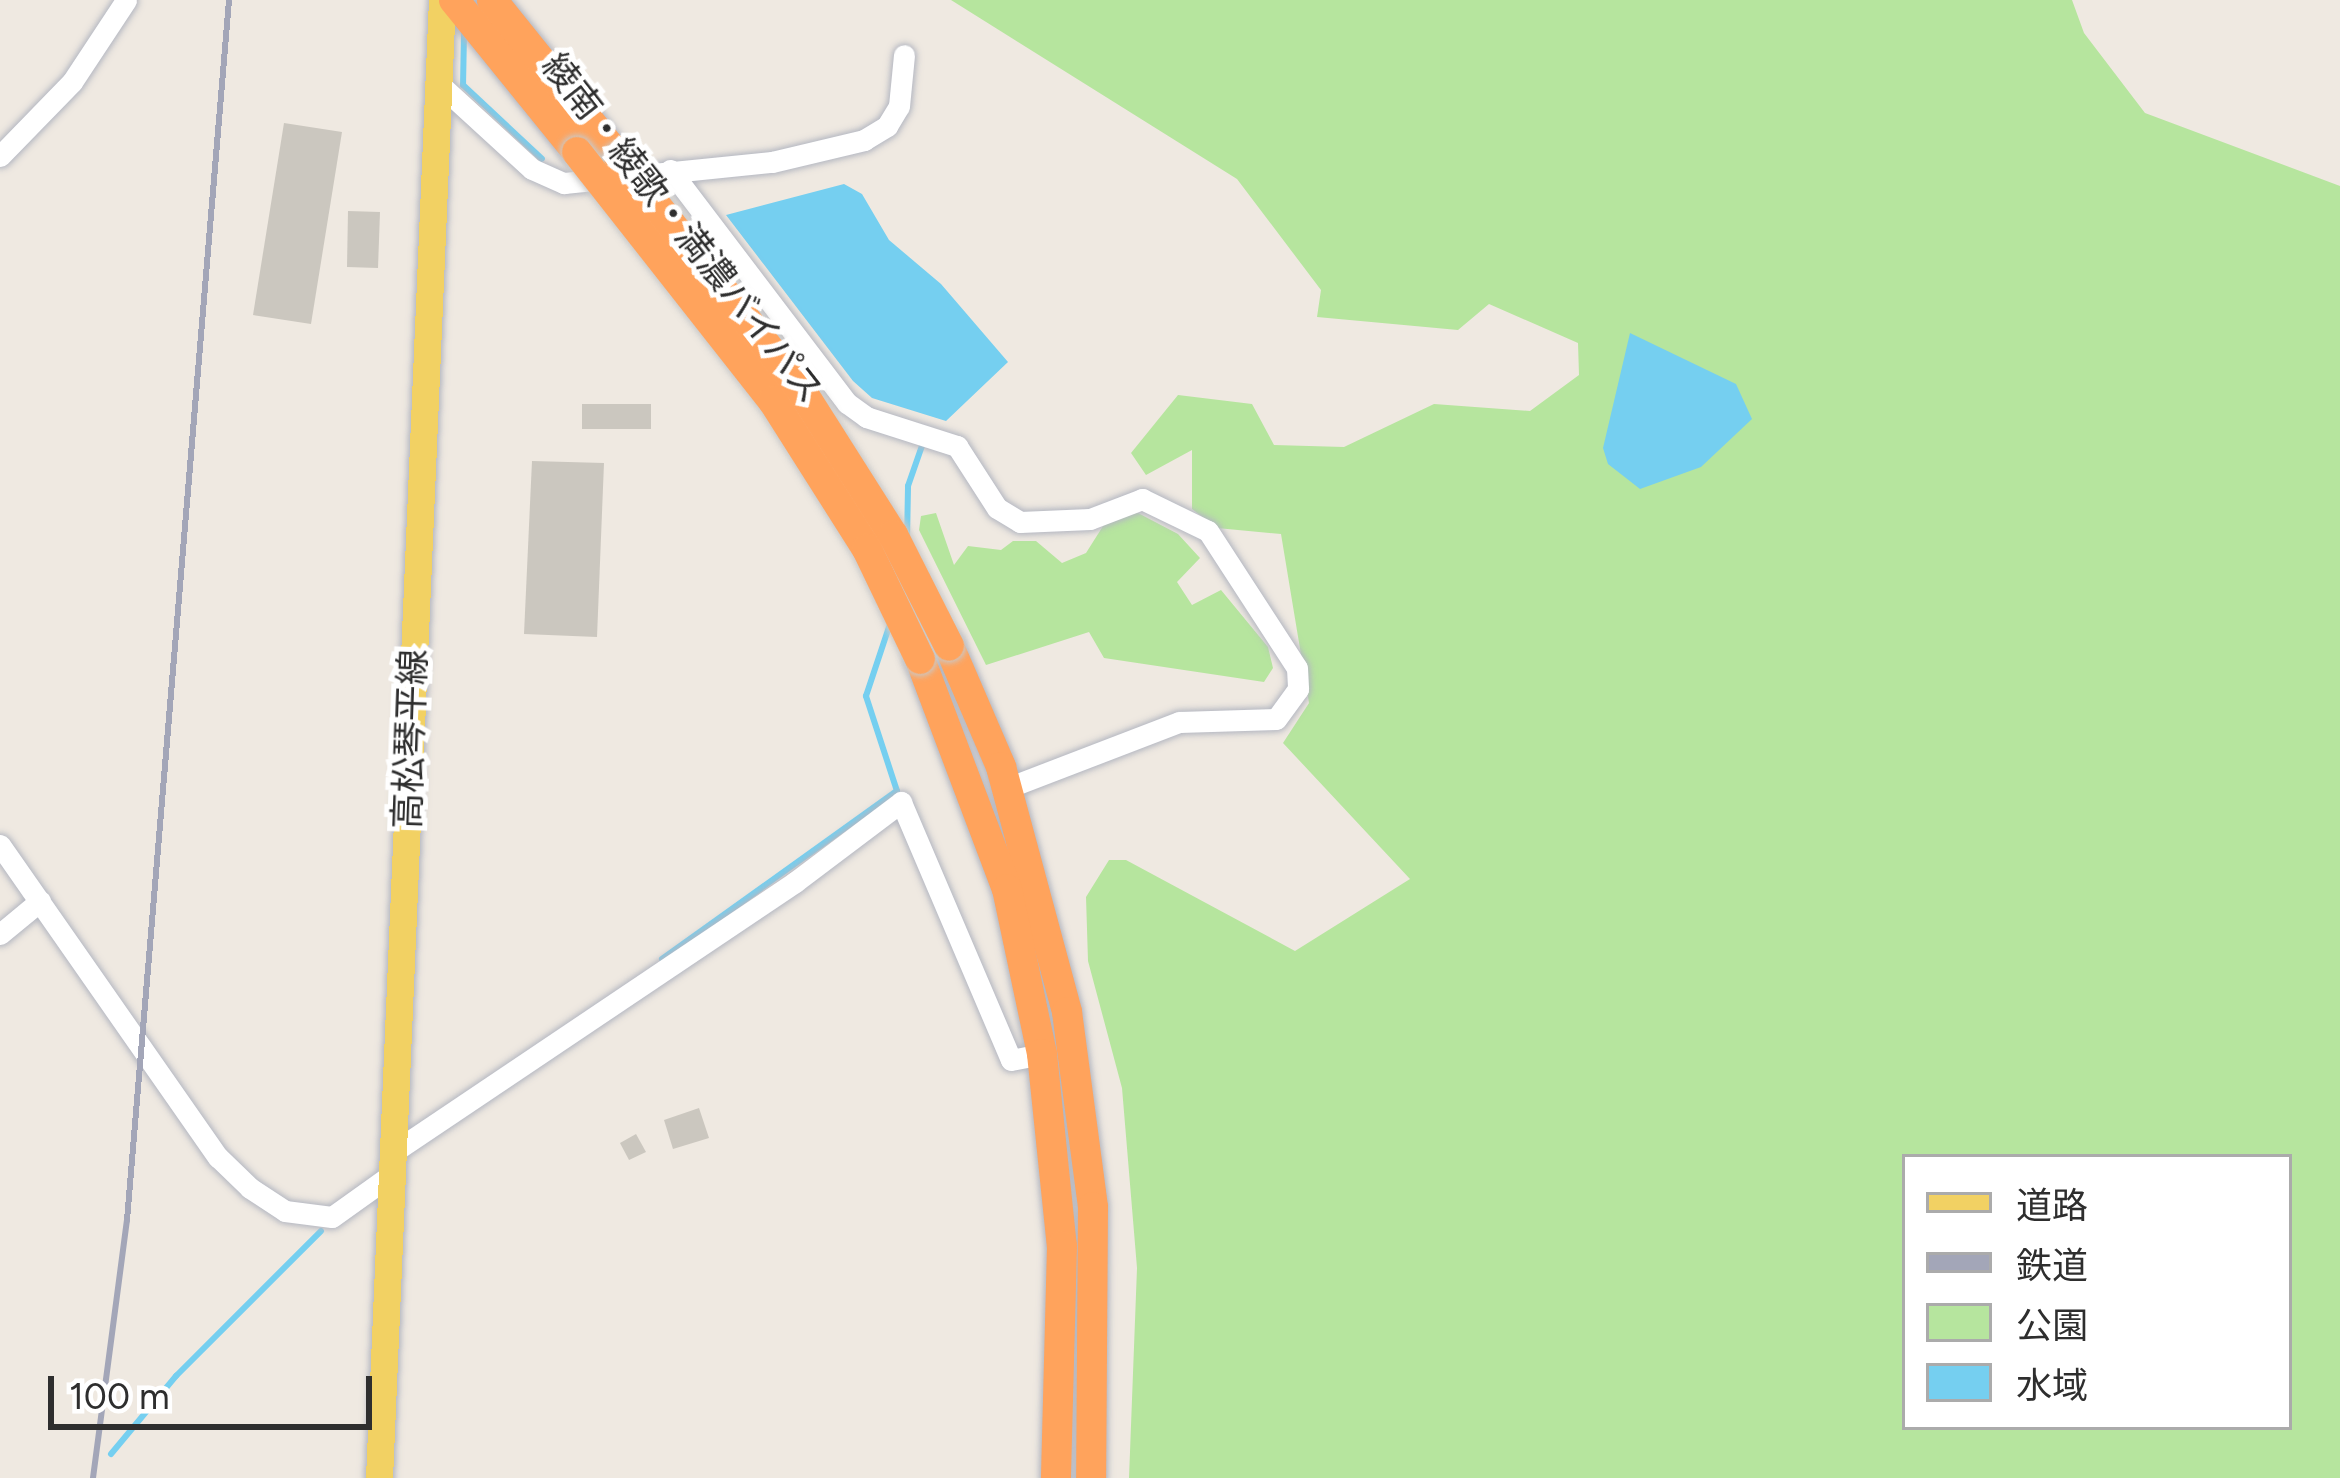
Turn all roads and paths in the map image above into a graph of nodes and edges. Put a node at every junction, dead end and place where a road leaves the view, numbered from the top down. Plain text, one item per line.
1 (126, 0) edge
2 (442, 0) edge
3 (454, 0) edge
4 (492, 0) edge
5 (904, 55) dead end
6 (438, 83) junction
7 (0, 156) edge
8 (670, 170) junction
9 (934, 652) junction
10 (1007, 788) junction
11 (0, 845) edge
12 (40, 901) junction
13 (0, 934) edge
14 (1042, 1054) junction
15 (392, 1164) junction
16 (379, 1478) edge
17 (1056, 1478) edge
18 (1091, 1478) edge

1 - 7 street
2 - 6 main road, 高松琴平線
3 - 9 highway, 綾南・綾歌・満濃バイパス, bridge
4 - 9 highway, 綾南・綾歌・満濃バイパス, bridge
5 - 8 street
6 - 8 street
6 - 15 main road, 高松琴平線
8 - 10 street
9 - 10 highway, 綾南・綾歌・満濃バイパス
9 - 14 highway, 綾南・綾歌・満濃バイパス
10 - 18 highway, 綾南・綾歌・満濃バイパス
11 - 12 street
12 - 13 street
12 - 15 street
14 - 15 street
14 - 17 highway, 綾南・綾歌・満濃バイパス
15 - 16 main road, 高松琴平線

